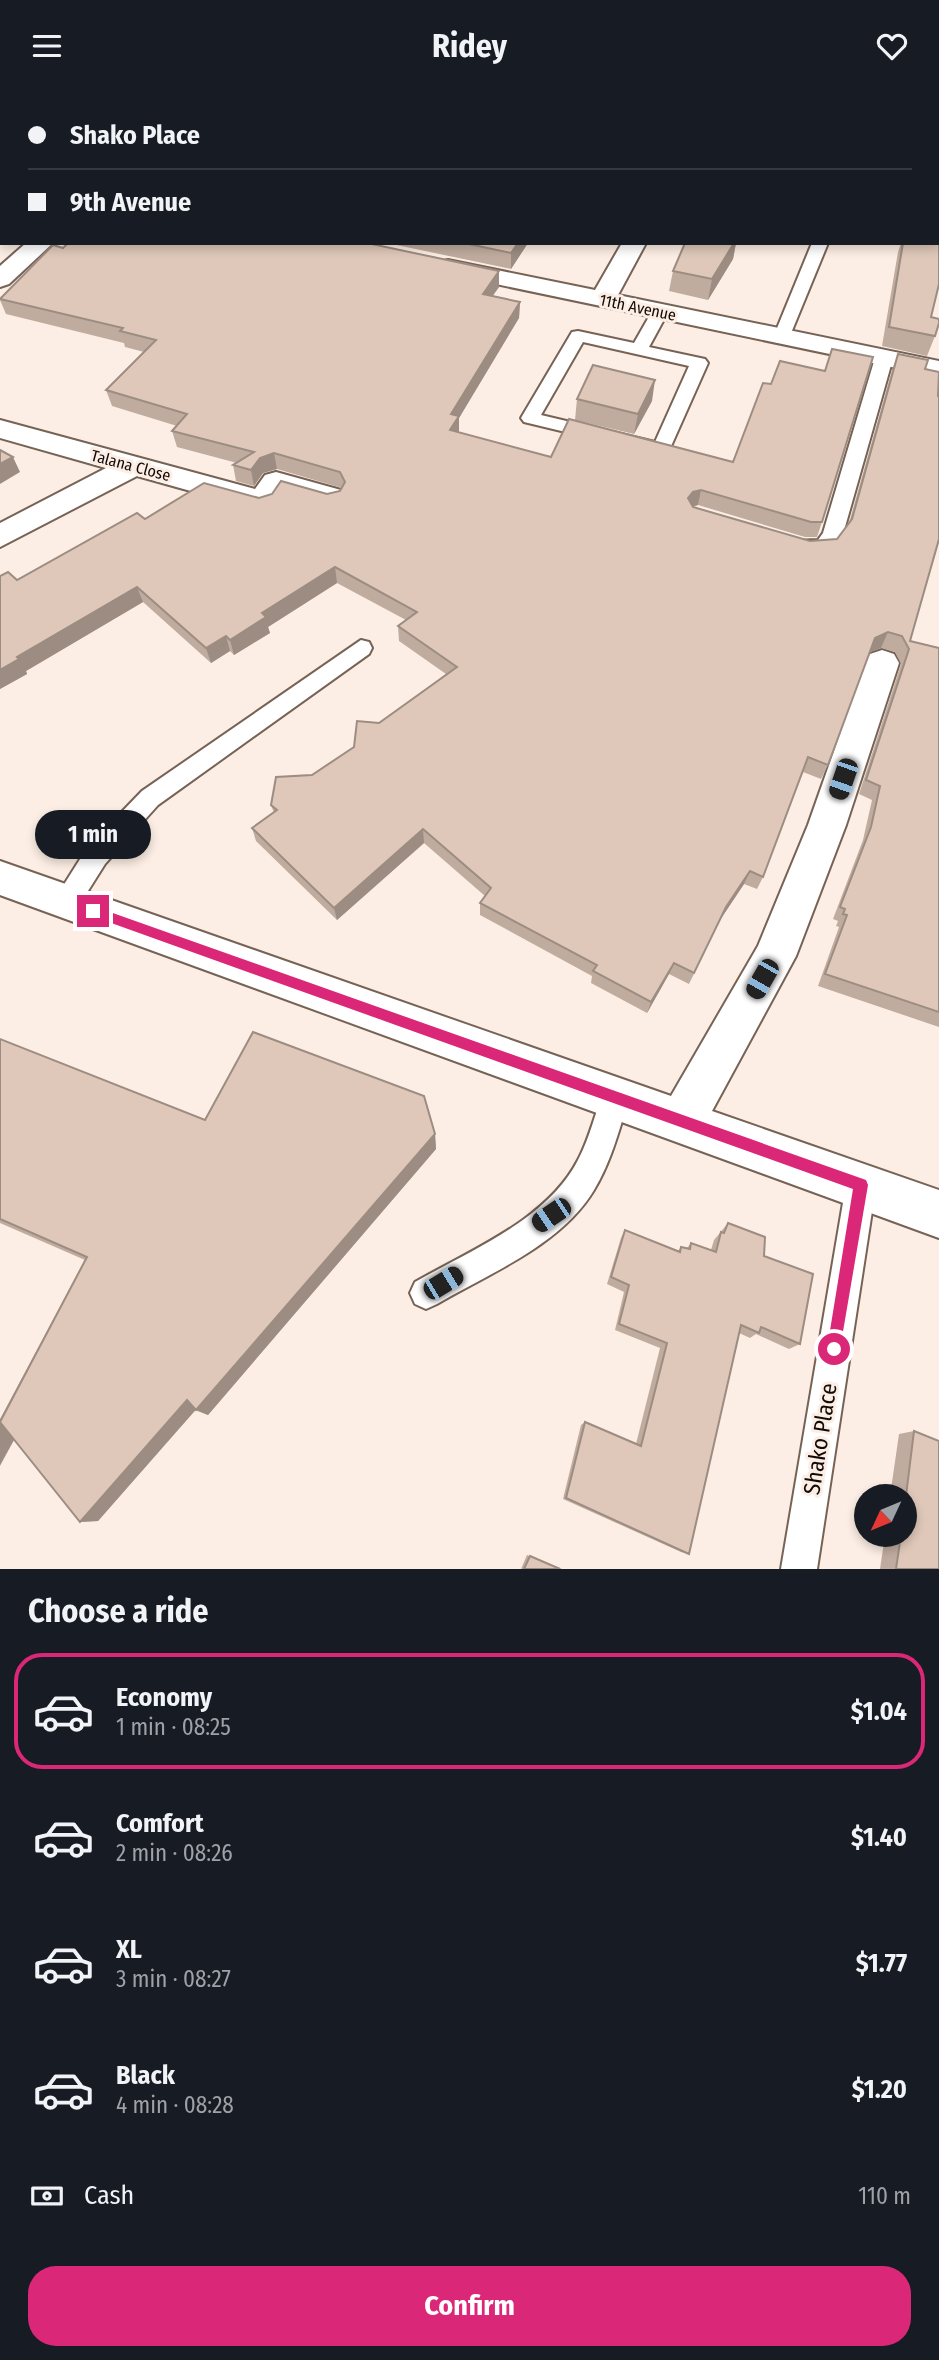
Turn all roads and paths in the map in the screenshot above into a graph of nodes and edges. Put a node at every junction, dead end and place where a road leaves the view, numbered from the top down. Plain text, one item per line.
1 (39, 245) edge
2 (633, 245) edge
3 (819, 245) edge
4 (430, 263) edge
5 (0, 279) edge
6 (603, 299) junction
7 (660, 311) junction
8 (781, 338) junction
9 (639, 350) junction
10 (884, 359) junction
11 (939, 369) edge
12 (0, 429) edge
13 (135, 465) junction
14 (330, 497) edge
15 (0, 536) edge
16 (778, 540) edge
17 (361, 648) dead end
18 (882, 663) dead end
19 (0, 878) edge
20 (67, 902) junction
21 (615, 1099) junction
22 (681, 1122) junction
23 (861, 1185) junction
24 (939, 1214) edge
25 (426, 1293) dead end
26 (799, 1569) edge

1 - 5 street
2 - 6 street
3 - 8 lane
4 - 6 street, 11th Avenue
6 - 7 street, 11th Avenue
7 - 8 street, 11th Avenue
7 - 9 lane
8 - 10 street, 11th Avenue
9 - 9 lane
10 - 11 street, 11th Avenue
10 - 16 lane
12 - 13 street, Talana Close
13 - 14 street, Talana Close
13 - 15 street
17 - 20 lane
18 - 22 street
19 - 20 street
20 - 21 street
21 - 22 street
21 - 25 lane
22 - 23 street
23 - 24 street
23 - 26 lane, Shako Place

